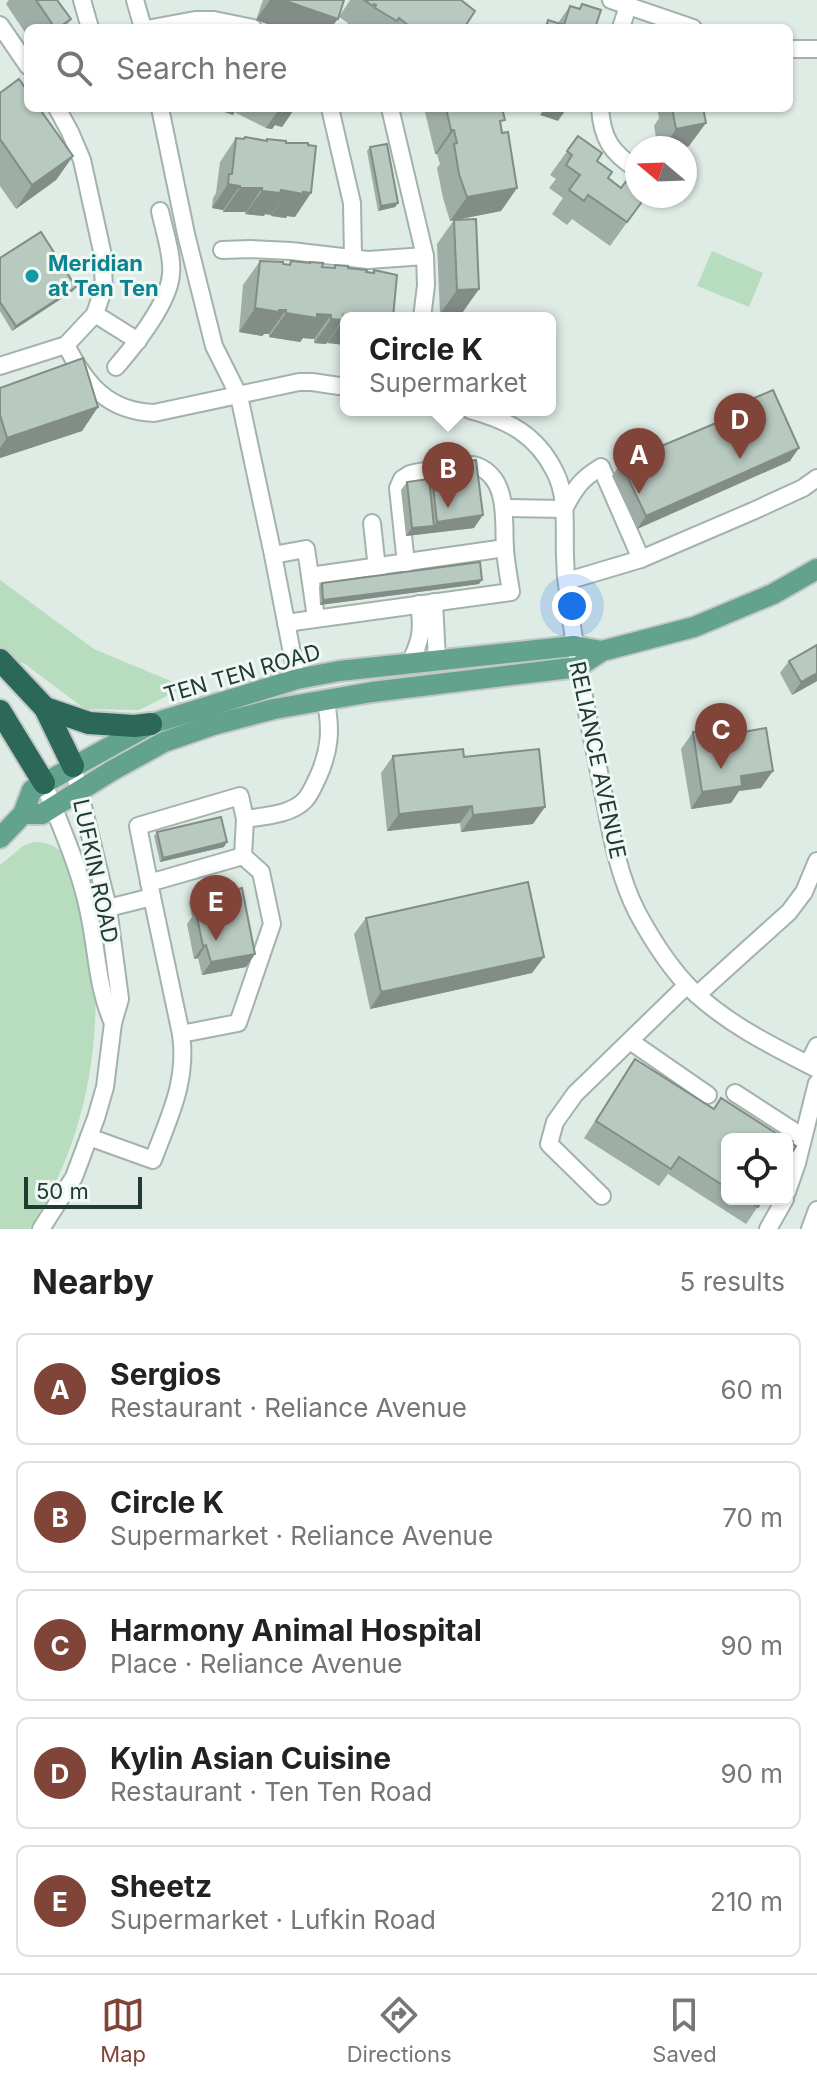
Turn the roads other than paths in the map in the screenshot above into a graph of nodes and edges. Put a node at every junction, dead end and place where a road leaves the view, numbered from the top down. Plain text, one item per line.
1 (82, 0) edge
2 (135, 0) edge
3 (611, 0) edge
4 (628, 6) junction
5 (89, 24) edge
6 (142, 24) edge
7 (174, 24) edge
8 (234, 24) edge
9 (622, 24) edge
10 (681, 24) edge
11 (0, 25) edge
12 (793, 49) edge
13 (817, 49) edge
14 (24, 60) edge
15 (59, 112) edge
16 (161, 112) edge
17 (331, 112) edge
18 (391, 112) edge
19 (601, 112) edge
20 (625, 161) edge
21 (160, 211) dead end
22 (222, 250) dead end
23 (425, 256) junction
24 (353, 257) junction
25 (423, 312) edge
26 (95, 314) junction
27 (138, 341) junction
28 (66, 345) junction
29 (0, 366) edge
30 (116, 367) dead end
31 (340, 386) edge
32 (239, 396) junction
33 (488, 416) edge
34 (817, 478) edge
35 (505, 508) junction
36 (564, 509) junction
37 (372, 523) dead end
38 (505, 548) junction
39 (273, 555) junction
40 (641, 559) junction
41 (408, 568) junction
42 (817, 569) edge
43 (377, 573) junction
44 (310, 576) junction
45 (567, 581) junction
46 (423, 599) junction
47 (316, 618) junction
48 (286, 623) junction
49 (576, 657) junction
50 (0, 660) edge
51 (437, 660) junction
52 (410, 663) junction
53 (297, 679) junction
54 (325, 699) junction
55 (45, 708) junction
56 (0, 711) edge
57 (151, 724) junction
58 (73, 766) junction
59 (44, 783) junction
60 (79, 792) junction
61 (52, 808) junction
62 (23, 814) junction
63 (245, 819) junction
64 (0, 838) edge
65 (243, 856) junction
66 (817, 861) edge
67 (151, 890) junction
68 (108, 908) junction
69 (692, 990) junction
70 (113, 1023) junction
71 (181, 1034) junction
72 (630, 1041) junction
73 (817, 1046) edge
74 (813, 1067) edge
75 (817, 1083) edge
76 (735, 1093) dead end
77 (708, 1095) dead end
78 (89, 1137) junction
79 (803, 1137) junction
80 (793, 1171) edge
81 (602, 1196) dead end
82 (782, 1205) edge
83 (817, 1210) edge
84 (41, 1229) edge
85 (768, 1229) edge
86 (810, 1229) edge

1 - 5 street
2 - 6 street
3 - 4 street
4 - 9 street
4 - 10 street
7 - 8 street
11 - 14 street
12 - 13 street
15 - 26 street
16 - 32 street
17 - 24 street
18 - 23 street
19 - 20 street
21 - 27 street
22 - 24 street
23 - 24 street
23 - 25 street
26 - 27 street
26 - 28 street
27 - 30 street
28 - 29 street
28 - 32 street
31 - 32 street
32 - 39 street
33 - 36 street, RELIANCE AVENUE
34 - 40 street
35 - 36 street
35 - 38 street
35 - 41 street
36 - 40 street
36 - 45 street, RELIANCE AVENUE
37 - 43 street
38 - 41 street
38 - 46 street
39 - 44 street
39 - 48 street
40 - 45 street
41 - 43 street
42 - 49 main road, TEN TEN ROAD
43 - 44 street
44 - 47 street
45 - 49 street, RELIANCE AVENUE
46 - 47 street
46 - 51 street
46 - 52 street
47 - 48 street
48 - 53 street
49 - 51 main road, TEN TEN ROAD
49 - 54 main road, TEN TEN ROAD
49 - 69 street, RELIANCE AVENUE
50 - 55 highway
51 - 52 main road, TEN TEN ROAD
52 - 53 main road, TEN TEN ROAD
53 - 57 main road, TEN TEN ROAD
54 - 60 main road, TEN TEN ROAD
54 - 63 street
55 - 57 highway
55 - 58 highway
56 - 59 highway
57 - 58 main road, TEN TEN ROAD
58 - 59 main road, TEN TEN ROAD
58 - 60 street, LUFKIN ROAD
59 - 61 street, LUFKIN ROAD
59 - 62 main road, TEN TEN ROAD
60 - 61 main road, TEN TEN ROAD
60 - 68 street, LUFKIN ROAD
61 - 62 main road, TEN TEN ROAD
61 - 70 street, LUFKIN ROAD
62 - 64 main road, TEN TEN ROAD
63 - 65 street
63 - 67 street
65 - 67 street
65 - 71 street
66 - 69 street
67 - 68 street
67 - 71 street
68 - 70 street, LUFKIN ROAD
69 - 72 street
69 - 74 street, RELIANCE AVENUE
70 - 78 street, LUFKIN ROAD
71 - 78 street
72 - 77 street
72 - 81 street
73 - 74 street
75 - 79 street
76 - 79 street
78 - 84 street, LUFKIN ROAD
79 - 80 street
82 - 85 street
83 - 86 street

